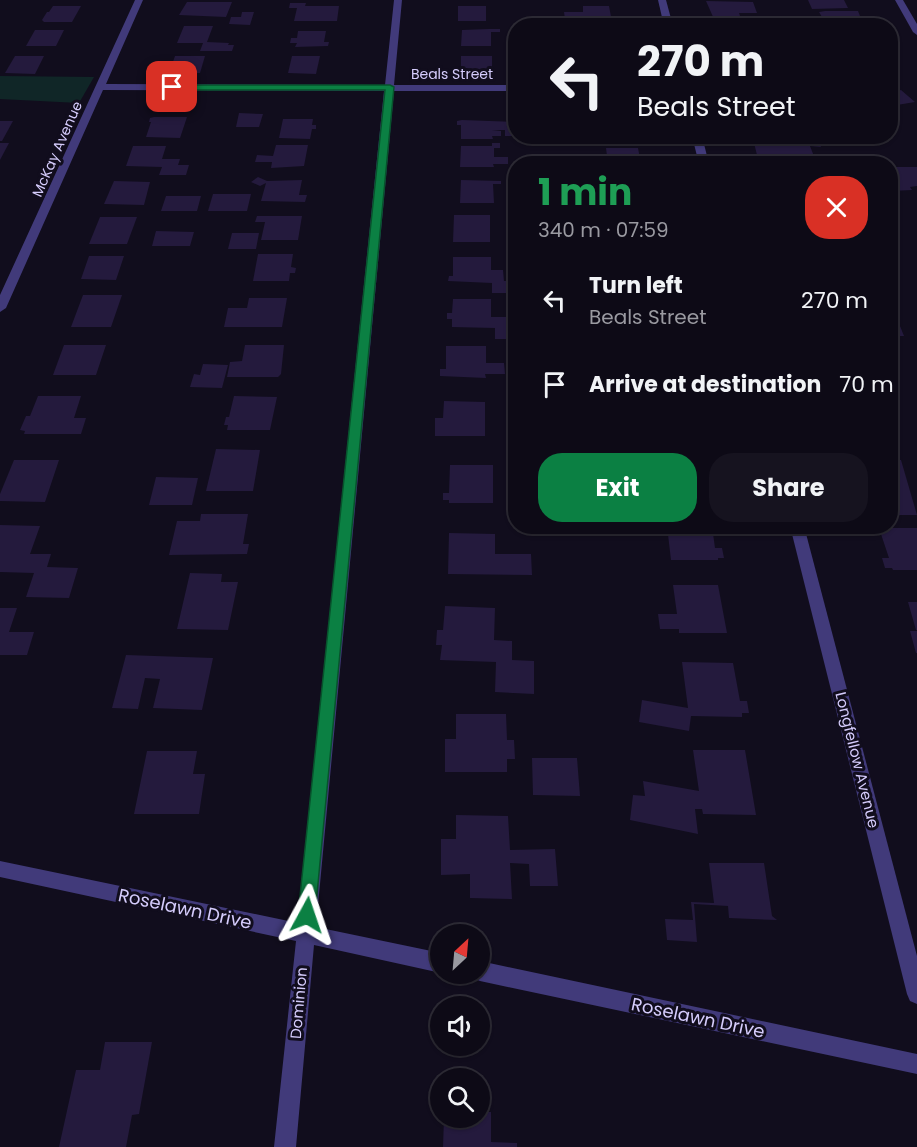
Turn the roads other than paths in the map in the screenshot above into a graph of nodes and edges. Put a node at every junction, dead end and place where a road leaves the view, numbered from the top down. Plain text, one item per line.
1 (139, 0) edge
2 (398, 0) edge
3 (662, 0) edge
4 (899, 0) edge
5 (667, 18) edge
6 (917, 32) edge
7 (100, 87) junction
8 (390, 87) junction
9 (508, 88) edge
10 (0, 308) edge
11 (799, 534) edge
12 (0, 869) edge
13 (305, 935) junction
14 (430, 961) edge
15 (490, 973) edge
16 (917, 994) edge
17 (917, 1064) edge
18 (285, 1147) edge

1 - 7 street, McKay Avenue
2 - 8 street, Dominion
3 - 5 street
4 - 6 street
7 - 8 street, Beals Street
7 - 10 street, McKay Avenue
8 - 9 street, Beals Street
8 - 13 street, Dominion
11 - 16 street, Longfellow Avenue
12 - 13 street, Roselawn Drive
13 - 14 street, Roselawn Drive
13 - 18 street, Dominion
15 - 17 street, Roselawn Drive

